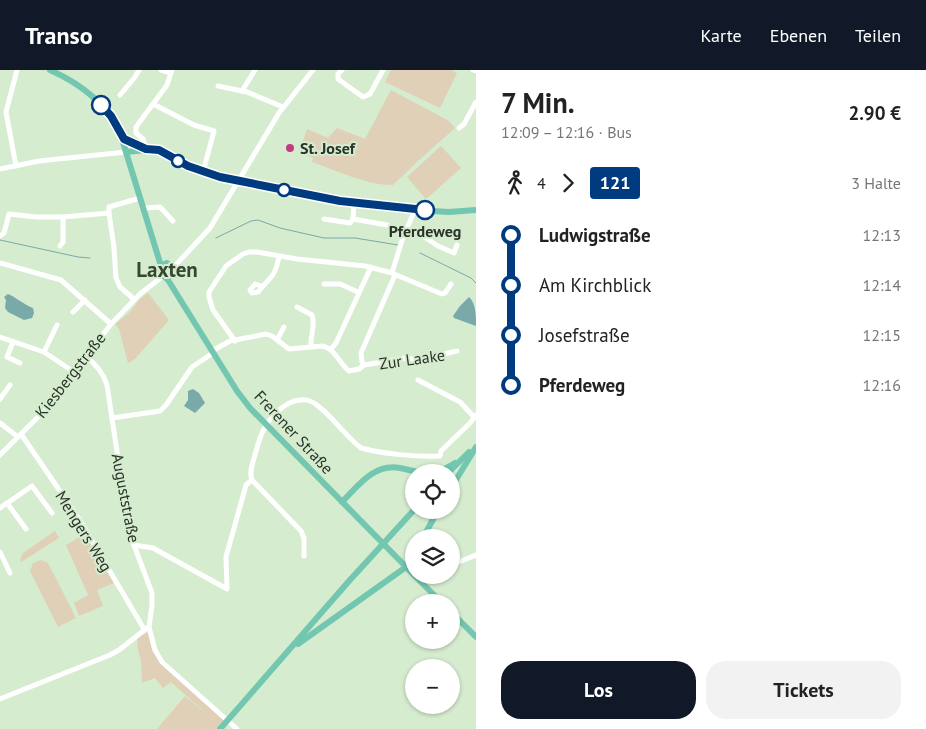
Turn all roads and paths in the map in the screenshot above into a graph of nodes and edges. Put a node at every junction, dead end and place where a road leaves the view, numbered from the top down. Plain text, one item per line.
1 (17, 70) edge
2 (50, 70) edge
3 (139, 70) edge
4 (161, 70) edge
5 (255, 70) edge
6 (313, 70) edge
7 (342, 70) edge
8 (383, 70) edge
9 (172, 71) edge
10 (218, 86) dead end
11 (242, 91) junction
12 (120, 95) dead end
13 (476, 102) edge
14 (153, 104) junction
15 (283, 107) junction
16 (0, 111) edge
17 (6, 112) junction
18 (459, 128) dead end
19 (120, 131) junction
20 (146, 149) junction
21 (126, 152) junction
22 (16, 166) junction
23 (0, 169) edge
24 (203, 172) junction
25 (240, 181) junction
26 (140, 198) junction
27 (354, 203) junction
28 (144, 208) junction
29 (415, 210) junction
30 (476, 210) edge
31 (109, 213) junction
32 (62, 217) junction
33 (324, 219) dead end
34 (353, 219) junction
35 (173, 221) dead end
36 (388, 225) dead end
37 (406, 229) junction
38 (0, 236) edge
39 (457, 245) dead end
40 (60, 246) dead end
41 (279, 257) junction
42 (0, 263) edge
43 (371, 267) junction
44 (166, 270) junction
45 (394, 274) junction
46 (324, 284) dead end
47 (451, 284) dead end
48 (261, 286) dead end
49 (358, 292) junction
50 (85, 300) junction
51 (134, 300) junction
52 (296, 307) dead end
53 (74, 312) dead end
54 (111, 324) junction
55 (56, 325) dead end
56 (284, 327) dead end
57 (0, 336) edge
58 (277, 340) junction
59 (235, 341) junction
60 (13, 342) junction
61 (311, 347) junction
62 (331, 349) junction
63 (458, 351) dead end
64 (44, 352) junction
65 (213, 353) junction
66 (85, 356) junction
67 (20, 363) dead end
68 (364, 365) junction
69 (74, 372) junction
70 (418, 380) dead end
71 (10, 385) dead end
72 (0, 398) edge
73 (274, 416) junction
74 (475, 416) edge
75 (112, 418) junction
76 (0, 423) edge
77 (265, 426) junction
78 (20, 436) junction
79 (278, 439) junction
80 (476, 446) edge
81 (468, 453) junction
82 (0, 455) edge
83 (453, 464) edge
84 (457, 464) edge
85 (405, 469) edge
86 (460, 473) edge
87 (252, 480) junction
88 (355, 489) junction
89 (342, 502) junction
90 (6, 503) junction
91 (0, 508) edge
92 (52, 513) dead end
93 (353, 514) junction
94 (405, 518) edge
95 (406, 519) edge
96 (400, 525) junction
97 (26, 530) dead end
98 (134, 545) junction
99 (0, 552) edge
100 (304, 556) dead end
101 (476, 556) edge
102 (460, 562) edge
103 (404, 565) joint
104 (10, 573) dead end
105 (424, 584) edge
106 (433, 594) edge
107 (460, 621) edge
108 (146, 628) junction
109 (476, 637) edge
110 (287, 652) junction
111 (0, 699) edge
112 (220, 729) edge
113 (237, 729) edge

1 - 17 street
2 - 19 main road, Frerener Straße
3 - 12 street
4 - 9 street
5 - 11 street
6 - 15 street, Kiesbergstraße
7 - 8 street
9 - 14 street
10 - 11 street
11 - 15 street
13 - 18 street
14 - 20 street
14 - 24 street
15 - 25 street, Kiesbergstraße
16 - 17 street
17 - 22 street
19 - 20 main road
19 - 21 main road, Frerener Straße
20 - 21 main road
20 - 24 main road
21 - 22 street
21 - 26 main road, Frerener Straße
22 - 23 street
24 - 25 main road
25 - 27 main road
25 - 44 street, Kiesbergstraße
26 - 28 main road, Frerener Straße
26 - 31 street
27 - 29 main road
27 - 34 street
28 - 35 street
28 - 44 main road, Frerener Straße
29 - 30 main road
29 - 37 street
31 - 32 street
31 - 51 street
32 - 38 street
32 - 40 street
33 - 34 street
34 - 36 street
37 - 39 street
37 - 45 street
41 - 43 street
41 - 48 street
41 - 59 street
42 - 50 street
43 - 45 street
43 - 49 street
44 - 51 street, Kiesbergstraße
44 - 65 main road, Frerener Straße
45 - 47 street
45 - 68 street
46 - 49 street
49 - 62 street
50 - 53 street
50 - 54 street
51 - 54 street, Kiesbergstraße
52 - 61 street
54 - 66 street, Kiesbergstraße
55 - 64 street
56 - 58 street
57 - 60 street
58 - 59 street
58 - 61 street
59 - 65 street
60 - 64 street
60 - 67 street
61 - 62 street
62 - 68 street, Zur Laake
63 - 68 street, Zur Laake
64 - 69 street
65 - 75 street
65 - 77 main road, Frerener Straße
66 - 69 street, Kiesbergstraße
66 - 75 street, Auguststraße
69 - 78 street, Kiesbergstraße
70 - 74 street
71 - 72 street
73 - 74 street
73 - 77 street
73 - 79 street
75 - 98 street, Auguststraße
76 - 78 street, Mengers Weg
77 - 79 main road, Frerener Straße
77 - 87 street
78 - 82 street, Kiesbergstraße
78 - 108 street, Mengers Weg
79 - 89 main road, Frerener Straße
80 - 81 main road
80 - 86 main road
81 - 83 main road
81 - 84 main road
85 - 88 main road
87 - 98 street
87 - 100 street
88 - 89 main road
88 - 93 main road
89 - 93 main road, Frerener Straße
90 - 91 street
90 - 92 street
90 - 97 street
93 - 103 main road, Frerener Straße
94 - 96 main road
95 - 96 main road
96 - 110 main road
98 - 108 street, Auguststraße
99 - 104 street
101 - 102 street
103 - 110 main road
105 - 106 main road, Frerener Straße
107 - 109 main road
108 - 111 street
108 - 113 street, Auguststraße
110 - 112 main road

